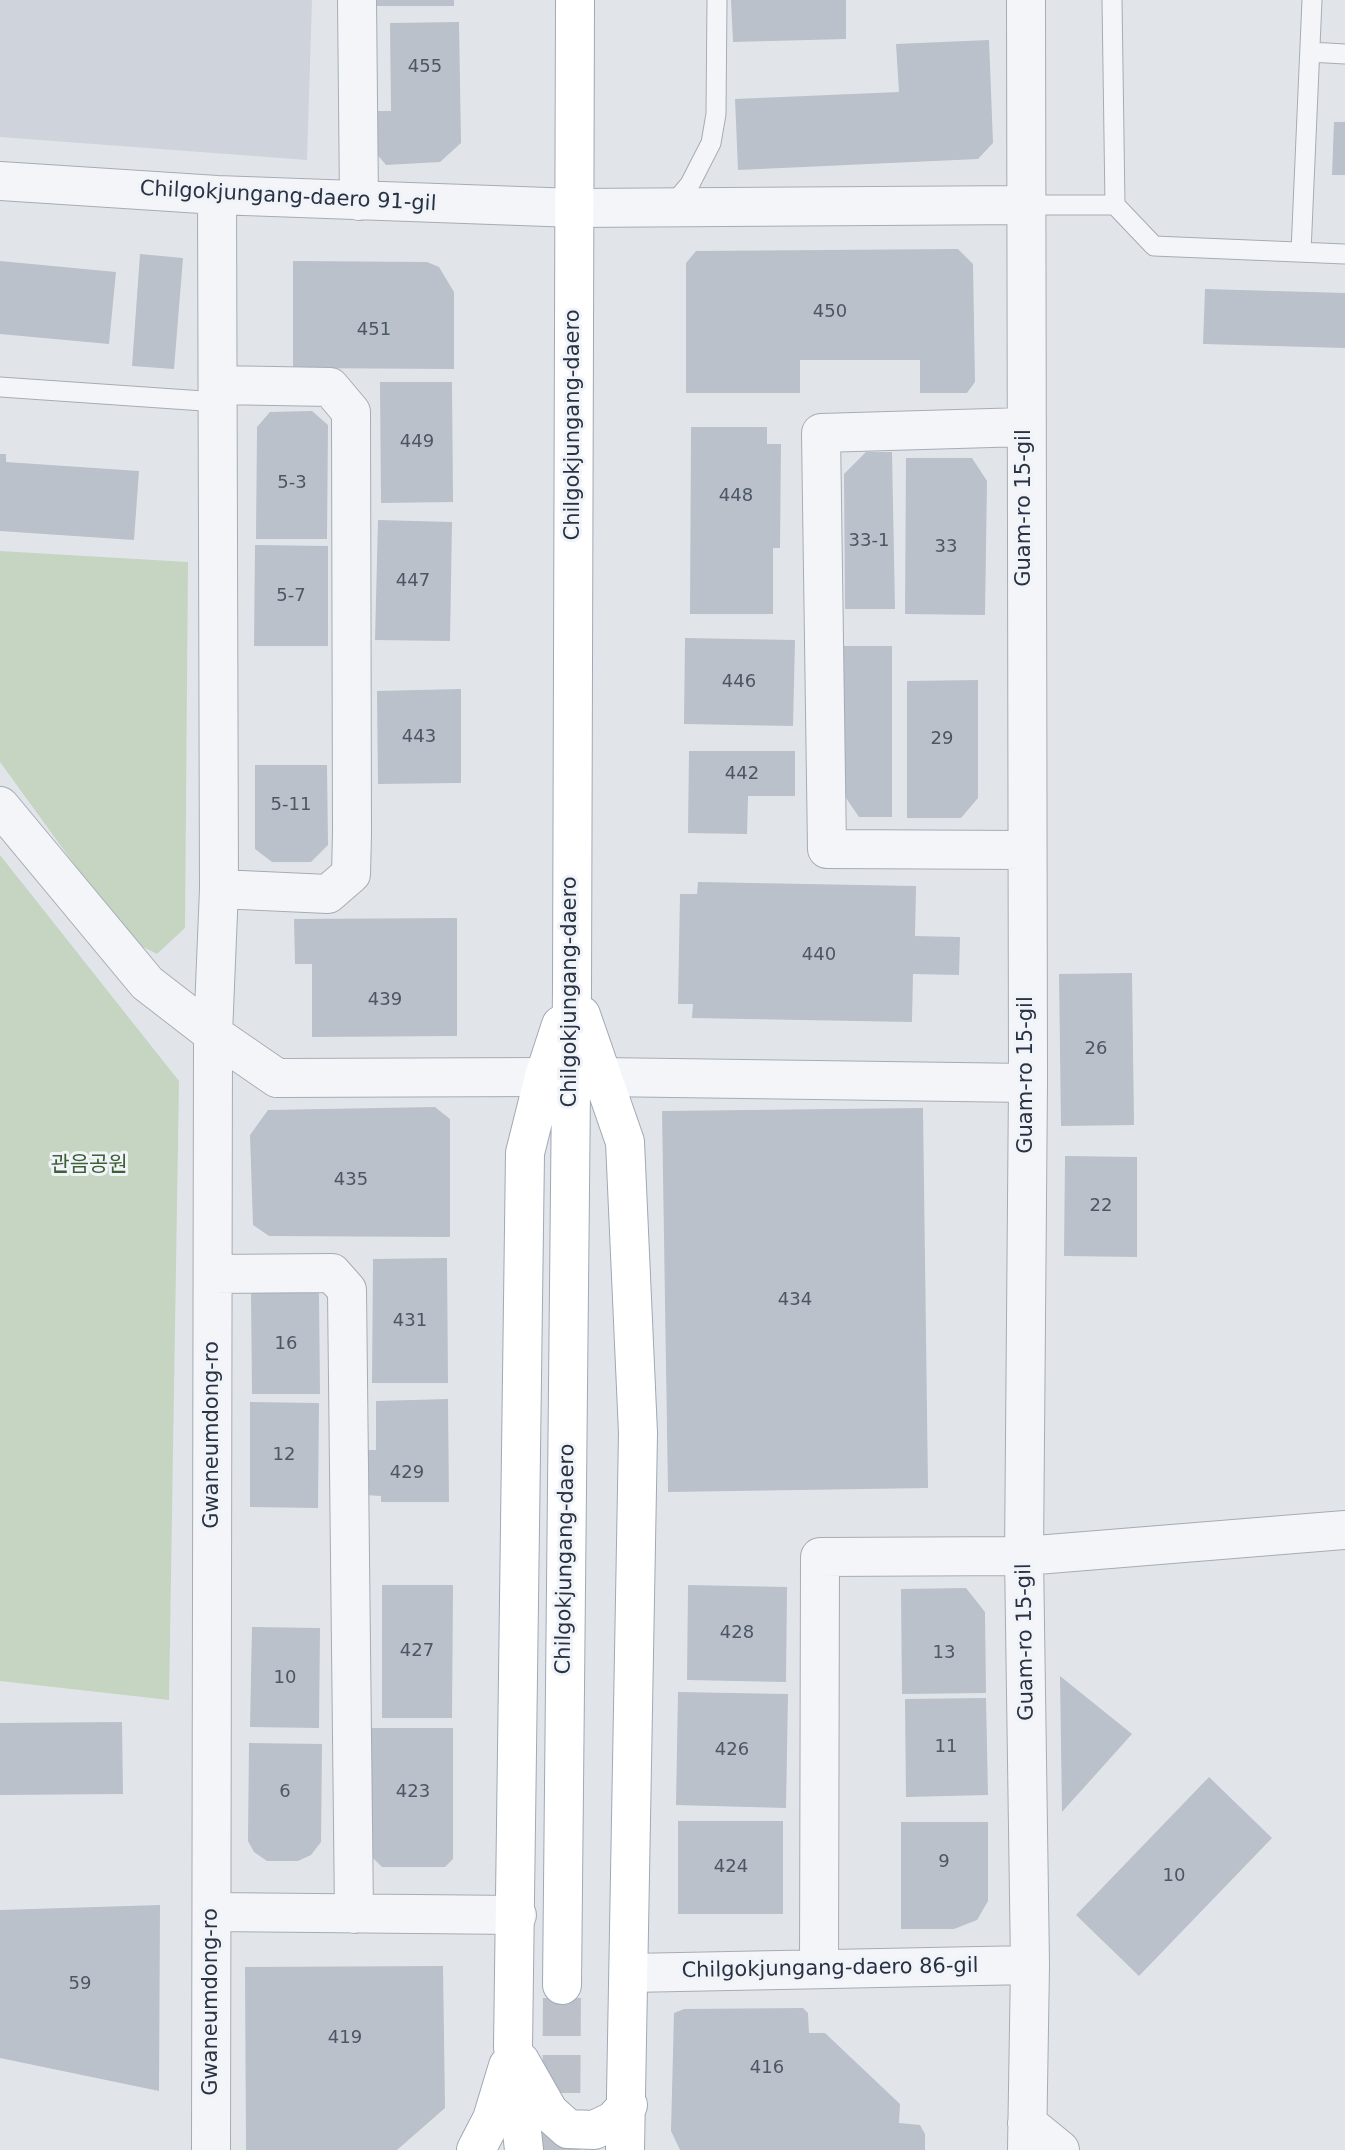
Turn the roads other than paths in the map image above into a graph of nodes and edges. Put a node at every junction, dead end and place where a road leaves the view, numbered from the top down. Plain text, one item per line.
1 (357, 0) edge
2 (576, 0) edge
3 (717, 0) edge
4 (1026, 0) edge
5 (1112, 0) edge
6 (1312, 0) edge
7 (1310, 52) junction
8 (1345, 54) edge
9 (0, 181) edge
10 (217, 195) junction
11 (359, 201) junction
12 (1026, 205) junction
13 (1115, 205) junction
14 (575, 208) junction
15 (670, 208) junction
16 (1301, 252) junction
17 (1345, 254) edge
18 (0, 387) edge
19 (218, 393) junction
20 (1025, 427) junction
21 (0, 806) edge
22 (1026, 850) junction
23 (219, 888) junction
24 (572, 989) junction
25 (213, 1034) junction
26 (544, 1077) junction
27 (602, 1077) junction
28 (1028, 1083) junction
29 (213, 1274) junction
30 (1345, 1530) edge
31 (1024, 1556) junction
32 (213, 1912) junction
33 (354, 1914) junction
34 (517, 1915) junction
35 (1030, 1965) junction
36 (819, 1969) junction
37 (630, 1973) junction
38 (562, 1984) tunnel mouth
39 (513, 2047) junction
40 (628, 2105) junction
41 (1027, 2137) edge
42 (626, 2148) edge
43 (211, 2150) edge
44 (476, 2150) edge
45 (524, 2150) edge
46 (1060, 2150) edge

1 - 11 street
2 - 14 main road, Chilgokjungang-daero
3 - 15 lane
4 - 12 street, Guam-ro 15-gil
5 - 13 lane
6 - 7 lane
7 - 8 lane
7 - 16 lane
9 - 10 street, Chilgokjungang-daero 91-gil
10 - 11 street, Chilgokjungang-daero 91-gil
10 - 19 street, Gwaneumdong-ro
11 - 14 street, Chilgokjungang-daero 91-gil
12 - 13 lane
12 - 15 street, Chilgokjungang-daero 91-gil
12 - 20 street, Guam-ro 15-gil
13 - 16 lane
14 - 15 street, Chilgokjungang-daero 91-gil
14 - 24 main road, Chilgokjungang-daero
16 - 17 lane
18 - 19 lane
19 - 23 street, Gwaneumdong-ro
19 - 23 street
20 - 22 street, Guam-ro 15-gil
20 - 22 street
21 - 25 street
22 - 28 street, Guam-ro 15-gil
23 - 25 street, Gwaneumdong-ro
24 - 26 main road
24 - 27 main road
24 - 38 main road, Chilgokjungang-daero
25 - 26 street
25 - 29 street, Gwaneumdong-ro
26 - 34 main road
27 - 28 street
27 - 37 main road
28 - 31 street, Guam-ro 15-gil
29 - 32 street, Gwaneumdong-ro
29 - 33 street
30 - 31 street
31 - 35 street, Guam-ro 15-gil
31 - 36 street
32 - 33 street
32 - 43 street, Gwaneumdong-ro
33 - 34 street
34 - 39 main road
35 - 36 street, Chilgokjungang-daero 86-gil
35 - 41 street, Guam-ro 15-gil
36 - 37 street, Chilgokjungang-daero 86-gil
37 - 40 main road
39 - 40 main road
39 - 44 main road
39 - 45 main road
40 - 42 main road
41 - 46 street

